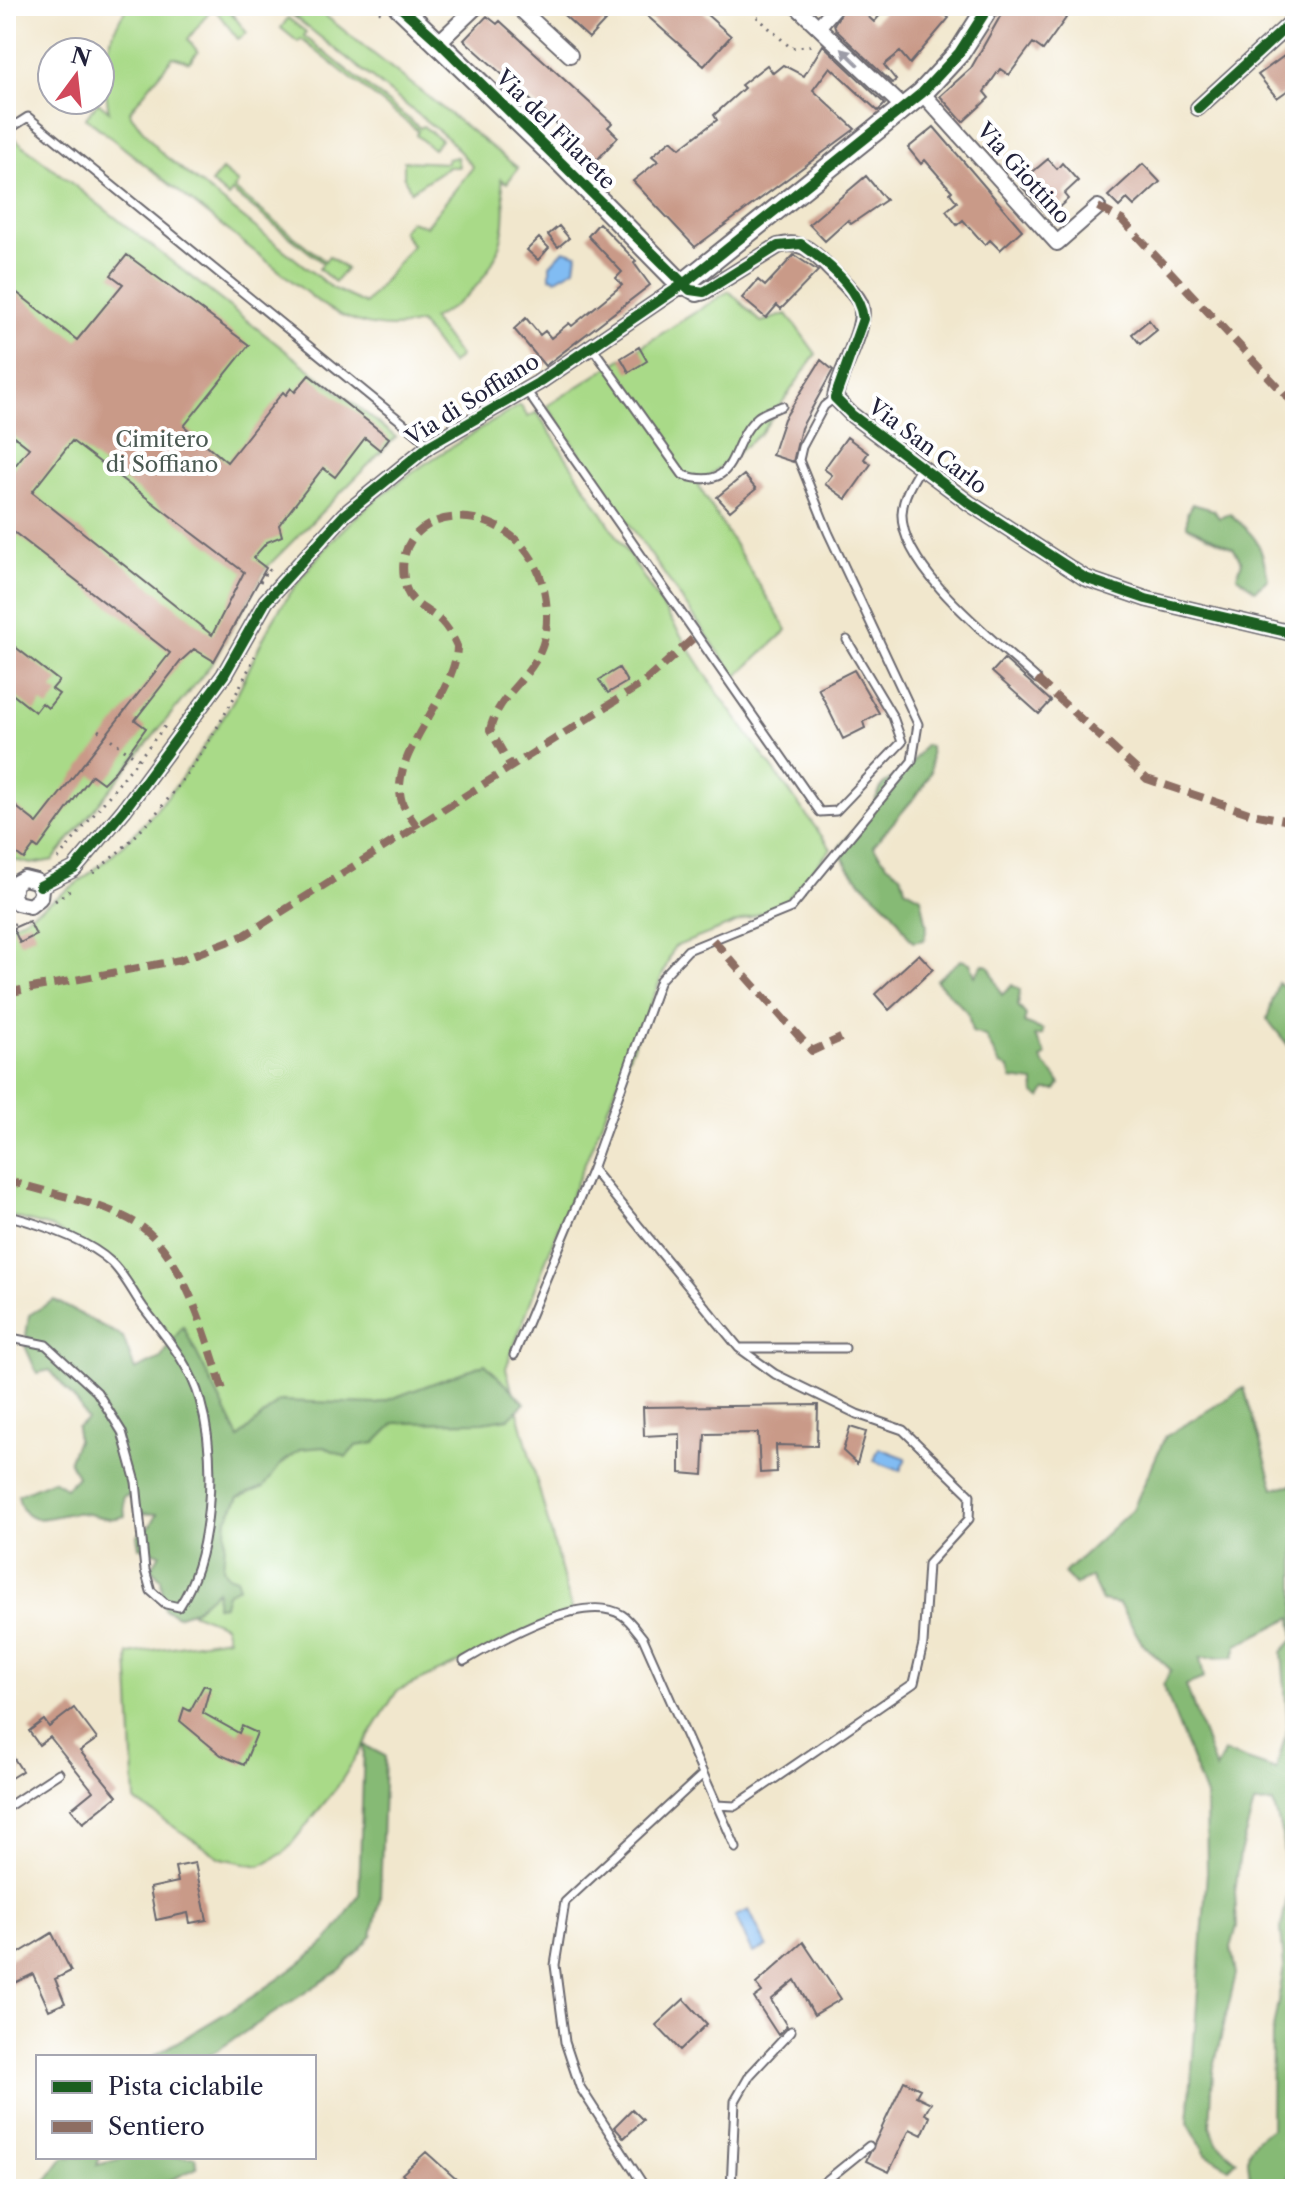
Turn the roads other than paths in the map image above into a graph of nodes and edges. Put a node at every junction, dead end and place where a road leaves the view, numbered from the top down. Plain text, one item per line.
1 (399, 6) edge
2 (477, 6) edge
3 (517, 6) edge
4 (796, 6) edge
5 (836, 6) edge
6 (989, 6) edge
7 (1295, 19) edge
8 (819, 26) junction
9 (439, 42) junction
10 (570, 55) dead end
11 (922, 93) junction
12 (904, 108) junction
13 (1198, 108) dead end
14 (6, 131) edge
15 (1098, 207) dead end
16 (682, 285) junction
17 (592, 347) junction
18 (526, 390) junction
19 (835, 398) junction
20 (782, 406) dead end
21 (430, 445) junction
22 (921, 467) junction
23 (1295, 634) edge
24 (847, 640) dead end
25 (1037, 679) dead end
26 (6, 868) edge
27 (19, 880) junction
28 (40, 886) junction
29 (9, 898) edge
30 (592, 1169) junction
31 (6, 1215) edge
32 (6, 1337) edge
33 (739, 1348) junction
34 (845, 1348) dead end
35 (514, 1355) dead end
36 (464, 1661) dead end
37 (59, 1773) dead end
38 (702, 1775) junction
39 (716, 1805) junction
40 (6, 1808) edge
41 (736, 1848) dead end
42 (791, 2031) dead end
43 (869, 2146) dead end
44 (646, 2189) edge
45 (731, 2189) edge
46 (816, 2189) edge

1 - 9 street, Via del Filarete
2 - 9 street
3 - 10 street
4 - 8 street
5 - 8 street
6 - 11 street, Via di Soffiano
7 - 13 street
12 -> 8 street
9 - 16 street, Via del Filarete
11 - 12 street, Via di Soffiano
11 - 15 street, Via Giottino
12 - 16 street, Via di Soffiano
14 - 21 lane
16 - 17 street, Via di Soffiano
16 - 19 street, Via San Carlo
17 - 18 street, Via di Soffiano
17 - 20 lane
18 - 21 street, Via di Soffiano
18 - 24 lane
19 - 22 street, Via San Carlo
19 - 30 lane
21 - 28 street, Via di Soffiano
22 - 23 street, Via San Carlo
22 - 25 lane
26 - 27 street
27 - 28 street
27 - 29 street, Via di Soffiano
28 - 29 street, Via di Soffiano
30 - 33 lane
30 - 35 lane
31 - 32 lane
33 - 34 lane
33 - 39 lane
36 - 38 lane
37 - 40 lane
38 - 39 lane
38 - 44 lane
39 - 41 lane
42 - 45 lane
43 - 46 lane

